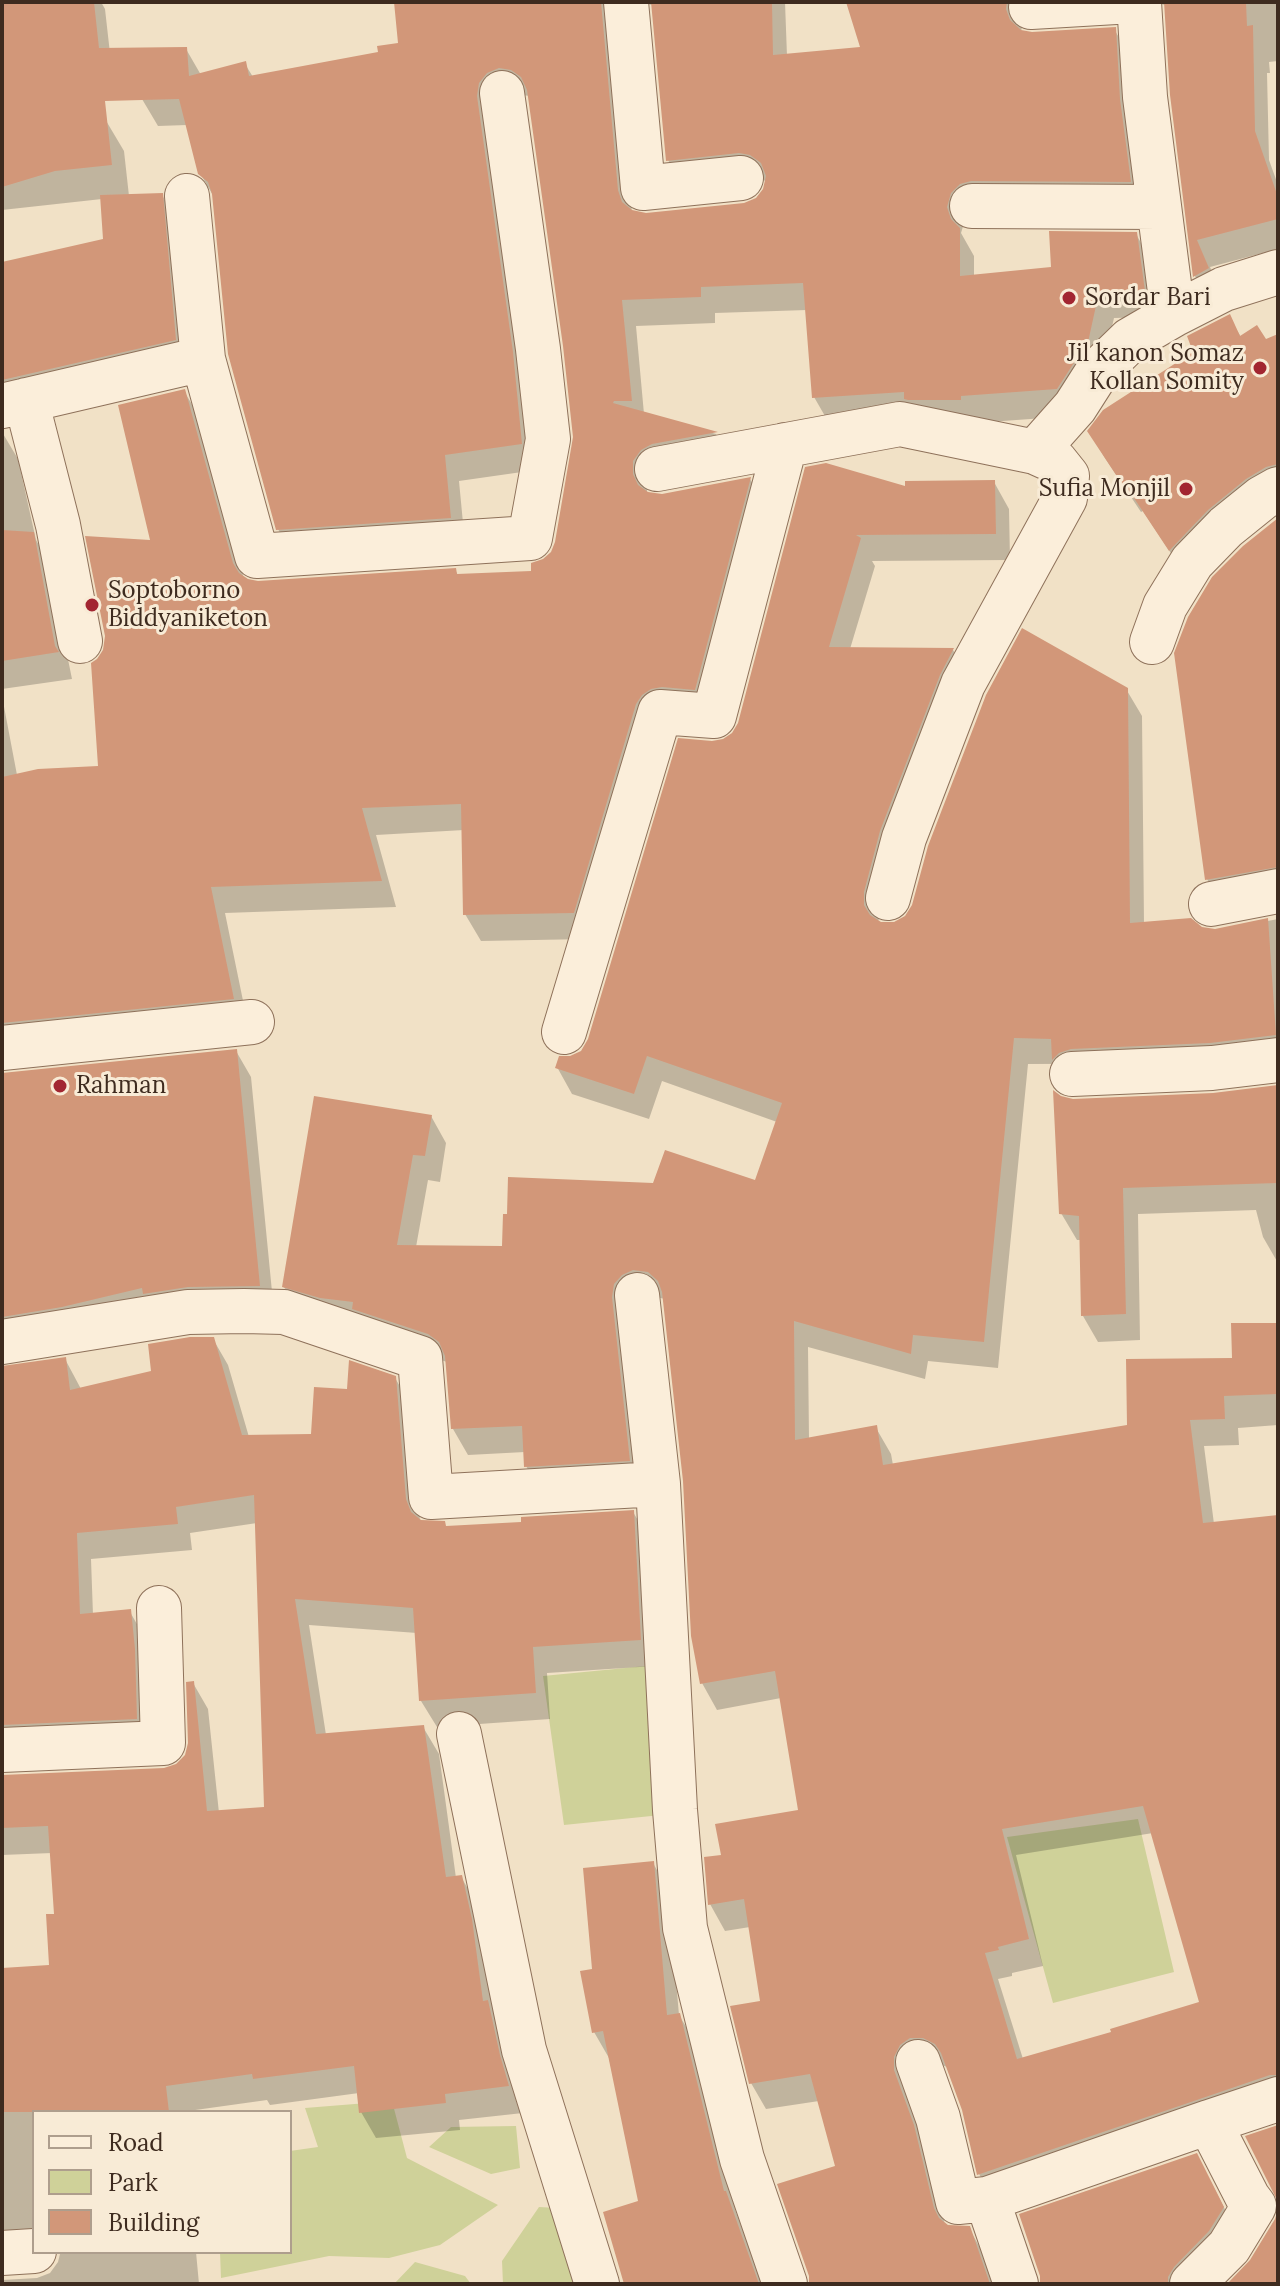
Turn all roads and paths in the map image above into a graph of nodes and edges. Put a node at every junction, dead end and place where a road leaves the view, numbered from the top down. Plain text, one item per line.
1 (626, 2) edge
2 (1116, 2) edge
3 (1139, 2) edge
4 (1031, 7) dead end
5 (502, 93) dead end
6 (741, 178) dead end
7 (187, 196) dead end
8 (972, 206) dead end
9 (1159, 207) junction
10 (1278, 272) edge
11 (1173, 315) junction
12 (203, 359) junction
13 (14, 403) edge
14 (785, 445) junction
15 (1035, 452) junction
16 (657, 469) dead end
17 (1278, 489) edge
18 (80, 641) dead end
19 (1152, 642) dead end
20 (1278, 891) edge
21 (888, 898) dead end
22 (1211, 904) dead end
23 (252, 1022) dead end
24 (564, 1032) dead end
25 (2, 1048) edge
26 (1278, 1060) edge
27 (1072, 1074) dead end
28 (637, 1295) dead end
29 (2, 1342) edge
30 (658, 1484) junction
31 (159, 1608) dead end
32 (459, 1734) dead end
33 (2, 1750) edge
34 (918, 2062) dead end
35 (1278, 2099) edge
36 (1209, 2122) junction
37 (987, 2199) junction
38 (32, 2251) edge
39 (2, 2253) edge
40 (597, 2284) edge
41 (785, 2284) edge
42 (1016, 2284) edge
43 (1192, 2284) edge

1 - 6 street
2 - 4 street
3 - 9 street
5 - 12 street
7 - 12 street
8 - 9 street
9 - 11 street
10 - 11 street
11 - 15 street
12 - 13 street
13 - 18 street
14 - 15 street
14 - 16 street
14 - 24 street
15 - 21 street
17 - 19 street
20 - 22 street
23 - 25 street
26 - 27 street
28 - 30 street
29 - 30 street
30 - 41 street
31 - 33 street
32 - 40 street
34 - 37 street
35 - 36 street
36 - 37 street
36 - 43 street
37 - 42 street
38 - 39 street

